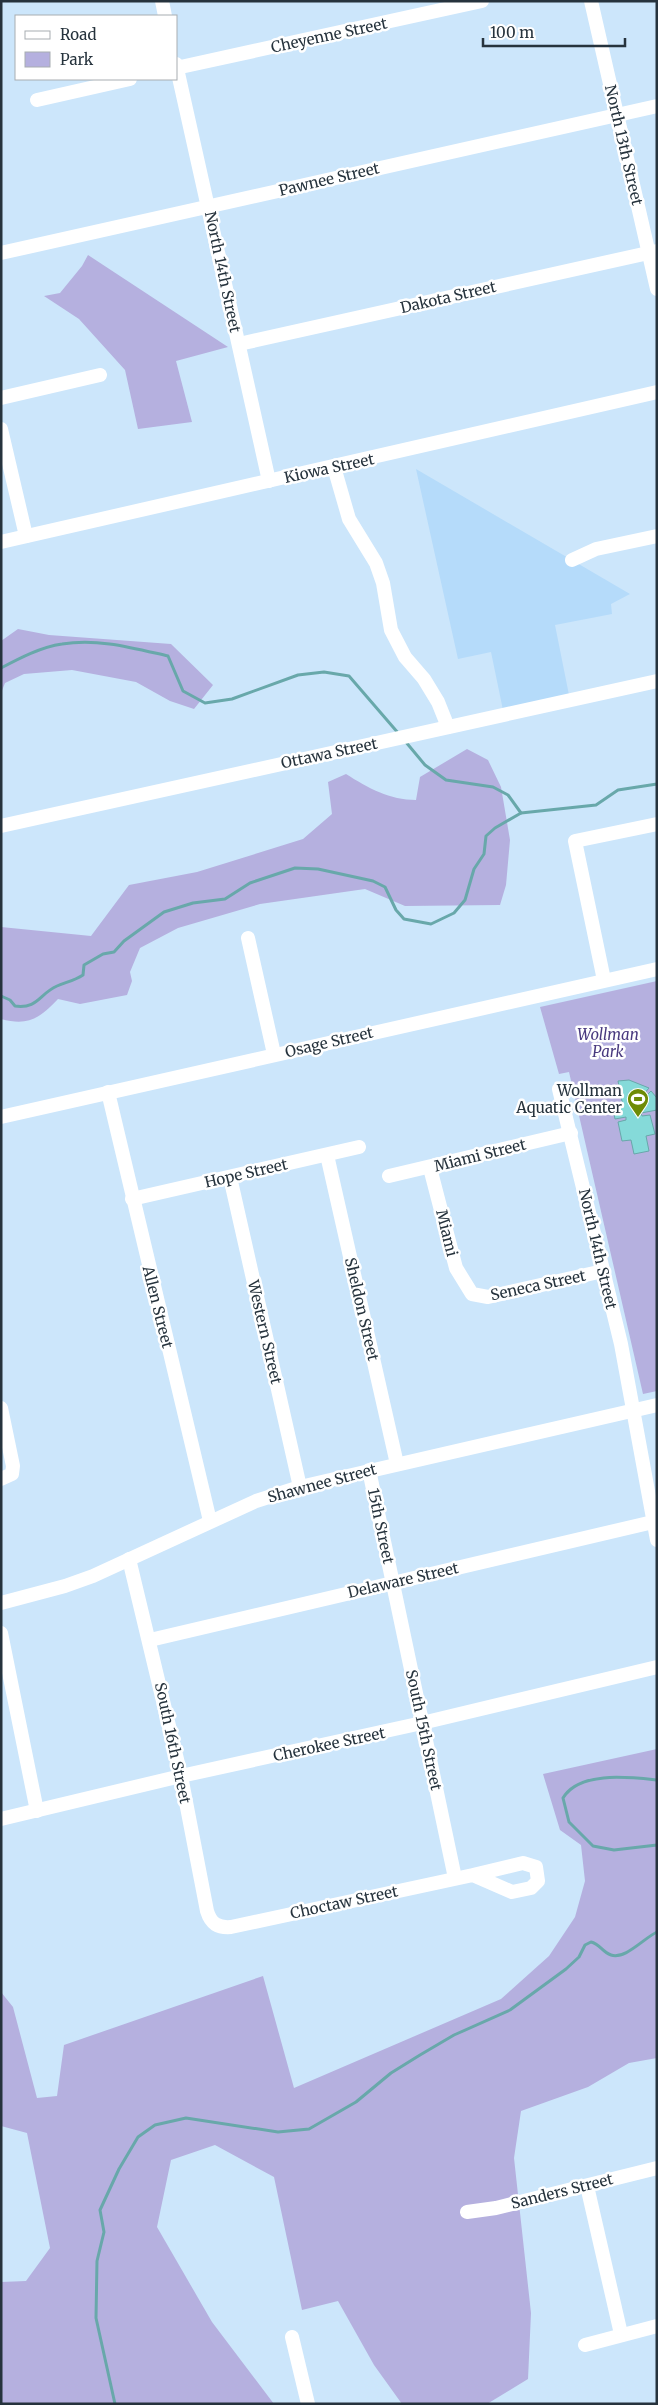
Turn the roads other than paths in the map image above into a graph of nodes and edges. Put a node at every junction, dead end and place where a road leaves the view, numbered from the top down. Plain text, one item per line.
1 (162, 1) edge
2 (482, 1) edge
3 (591, 1) edge
4 (165, 15) edge
5 (178, 67) edge
6 (178, 71) edge
7 (126, 80) edge
8 (38, 100) dead end
9 (657, 106) edge
10 (617, 114) junction
11 (209, 206) junction
12 (653, 252) edge
13 (1, 253) edge
14 (657, 289) edge
15 (239, 344) junction
16 (100, 375) dead end
17 (657, 392) edge
18 (1, 398) edge
19 (1, 429) edge
20 (334, 466) junction
21 (269, 481) junction
22 (26, 536) junction
23 (657, 536) edge
24 (1, 542) edge
25 (572, 560) dead end
26 (657, 682) edge
27 (448, 727) junction
28 (657, 824) edge
29 (1, 826) edge
30 (248, 938) dead end
31 (657, 969) edge
32 (604, 980) junction
33 (274, 1054) junction
34 (558, 1089) dead end
35 (108, 1092) junction
36 (1, 1117) edge
37 (571, 1133) junction
38 (359, 1146) dead end
39 (327, 1155) junction
40 (430, 1168) junction
41 (388, 1176) dead end
42 (230, 1177) junction
43 (132, 1199) junction
44 (603, 1271) junction
45 (472, 1294) joint
46 (657, 1405) edge
47 (1, 1408) edge
48 (632, 1410) junction
49 (397, 1464) junction
50 (369, 1470) junction
51 (2, 1478) edge
52 (300, 1487) junction
53 (210, 1521) junction
54 (655, 1521) edge
55 (657, 1540) edge
56 (129, 1559) junction
57 (392, 1582) junction
58 (1, 1603) edge
59 (1, 1633) edge
60 (150, 1640) junction
61 (657, 1667) edge
62 (422, 1723) junction
63 (181, 1776) junction
64 (37, 1812) junction
65 (1, 1819) edge
66 (473, 1875) dead end
67 (455, 1878) junction
68 (215, 1925) joint
69 (657, 2168) edge
70 (587, 2186) junction
71 (467, 2212) dead end
72 (657, 2326) edge
73 (622, 2334) junction
74 (292, 2336) dead end
75 (585, 2345) dead end
76 (308, 2404) edge

1 - 4 street
2 - 5 street, Cheyenne Street
3 - 10 street, North 13th Street
6 - 11 street, North 14th Street
7 - 8 street
9 - 10 street, Pawnee Street
10 - 11 street, Pawnee Street
10 - 12 street, North 13th Street
11 - 13 street, Pawnee Street
11 - 15 street, North 14th Street
12 - 14 street, North 13th Street
12 - 15 street, Dakota Street
15 - 21 street, North 14th Street
16 - 18 street
17 - 20 street, Kiowa Street
19 - 22 street
20 - 21 street, Kiowa Street
20 - 27 street
21 - 22 street, Kiowa Street
22 - 24 street, Kiowa Street
23 - 25 street
26 - 27 street, Ottawa Street
27 - 29 street, Ottawa Street
28 - 32 street
30 - 33 street
31 - 32 street, Osage Street
32 - 33 street, Osage Street
33 - 35 street, Osage Street
34 - 37 street, North 14th Street
35 - 36 street, Osage Street
35 - 43 street, Allen Street
37 - 40 street, Miami Street
37 - 44 street, North 14th Street
38 - 39 street, Hope Street
39 - 42 street, Hope Street
39 - 49 street, Sheldon Street
40 - 41 street, Miami Street
40 - 45 street, Miami
42 - 43 street, Hope Street
42 - 52 street, Western Street
43 - 53 street, Allen Street
44 - 45 street, Seneca Street
44 - 48 street, North 14th Street
46 - 48 street, Shawnee Street
47 - 51 street
48 - 49 street, Shawnee Street
48 - 54 street, North 14th Street
49 - 50 street, Shawnee Street
50 - 52 street, Shawnee Street
50 - 57 street, 15th Street
52 - 53 street, Shawnee Street
53 - 56 street, Shawnee Street
54 - 55 street, North 14th Street
54 - 57 street, Delaware Street
56 - 58 street, Shawnee Street
56 - 60 street, South 16th Street
57 - 60 street, Delaware Street
57 - 62 street, South 15th Street
59 - 64 street
60 - 63 street, South 16th Street
61 - 62 street, Cherokee Street
62 - 63 street, Cherokee Street
62 - 67 street, South 15th Street
63 - 64 street, Cherokee Street
63 - 68 street, South 16th Street
64 - 65 street, Cherokee Street
66 - 67 street, Choctaw Street
67 - 68 street, Choctaw Street
69 - 70 street, Sanders Street
70 - 71 street, Sanders Street
70 - 73 street
72 - 73 street
73 - 75 street
74 - 76 street

